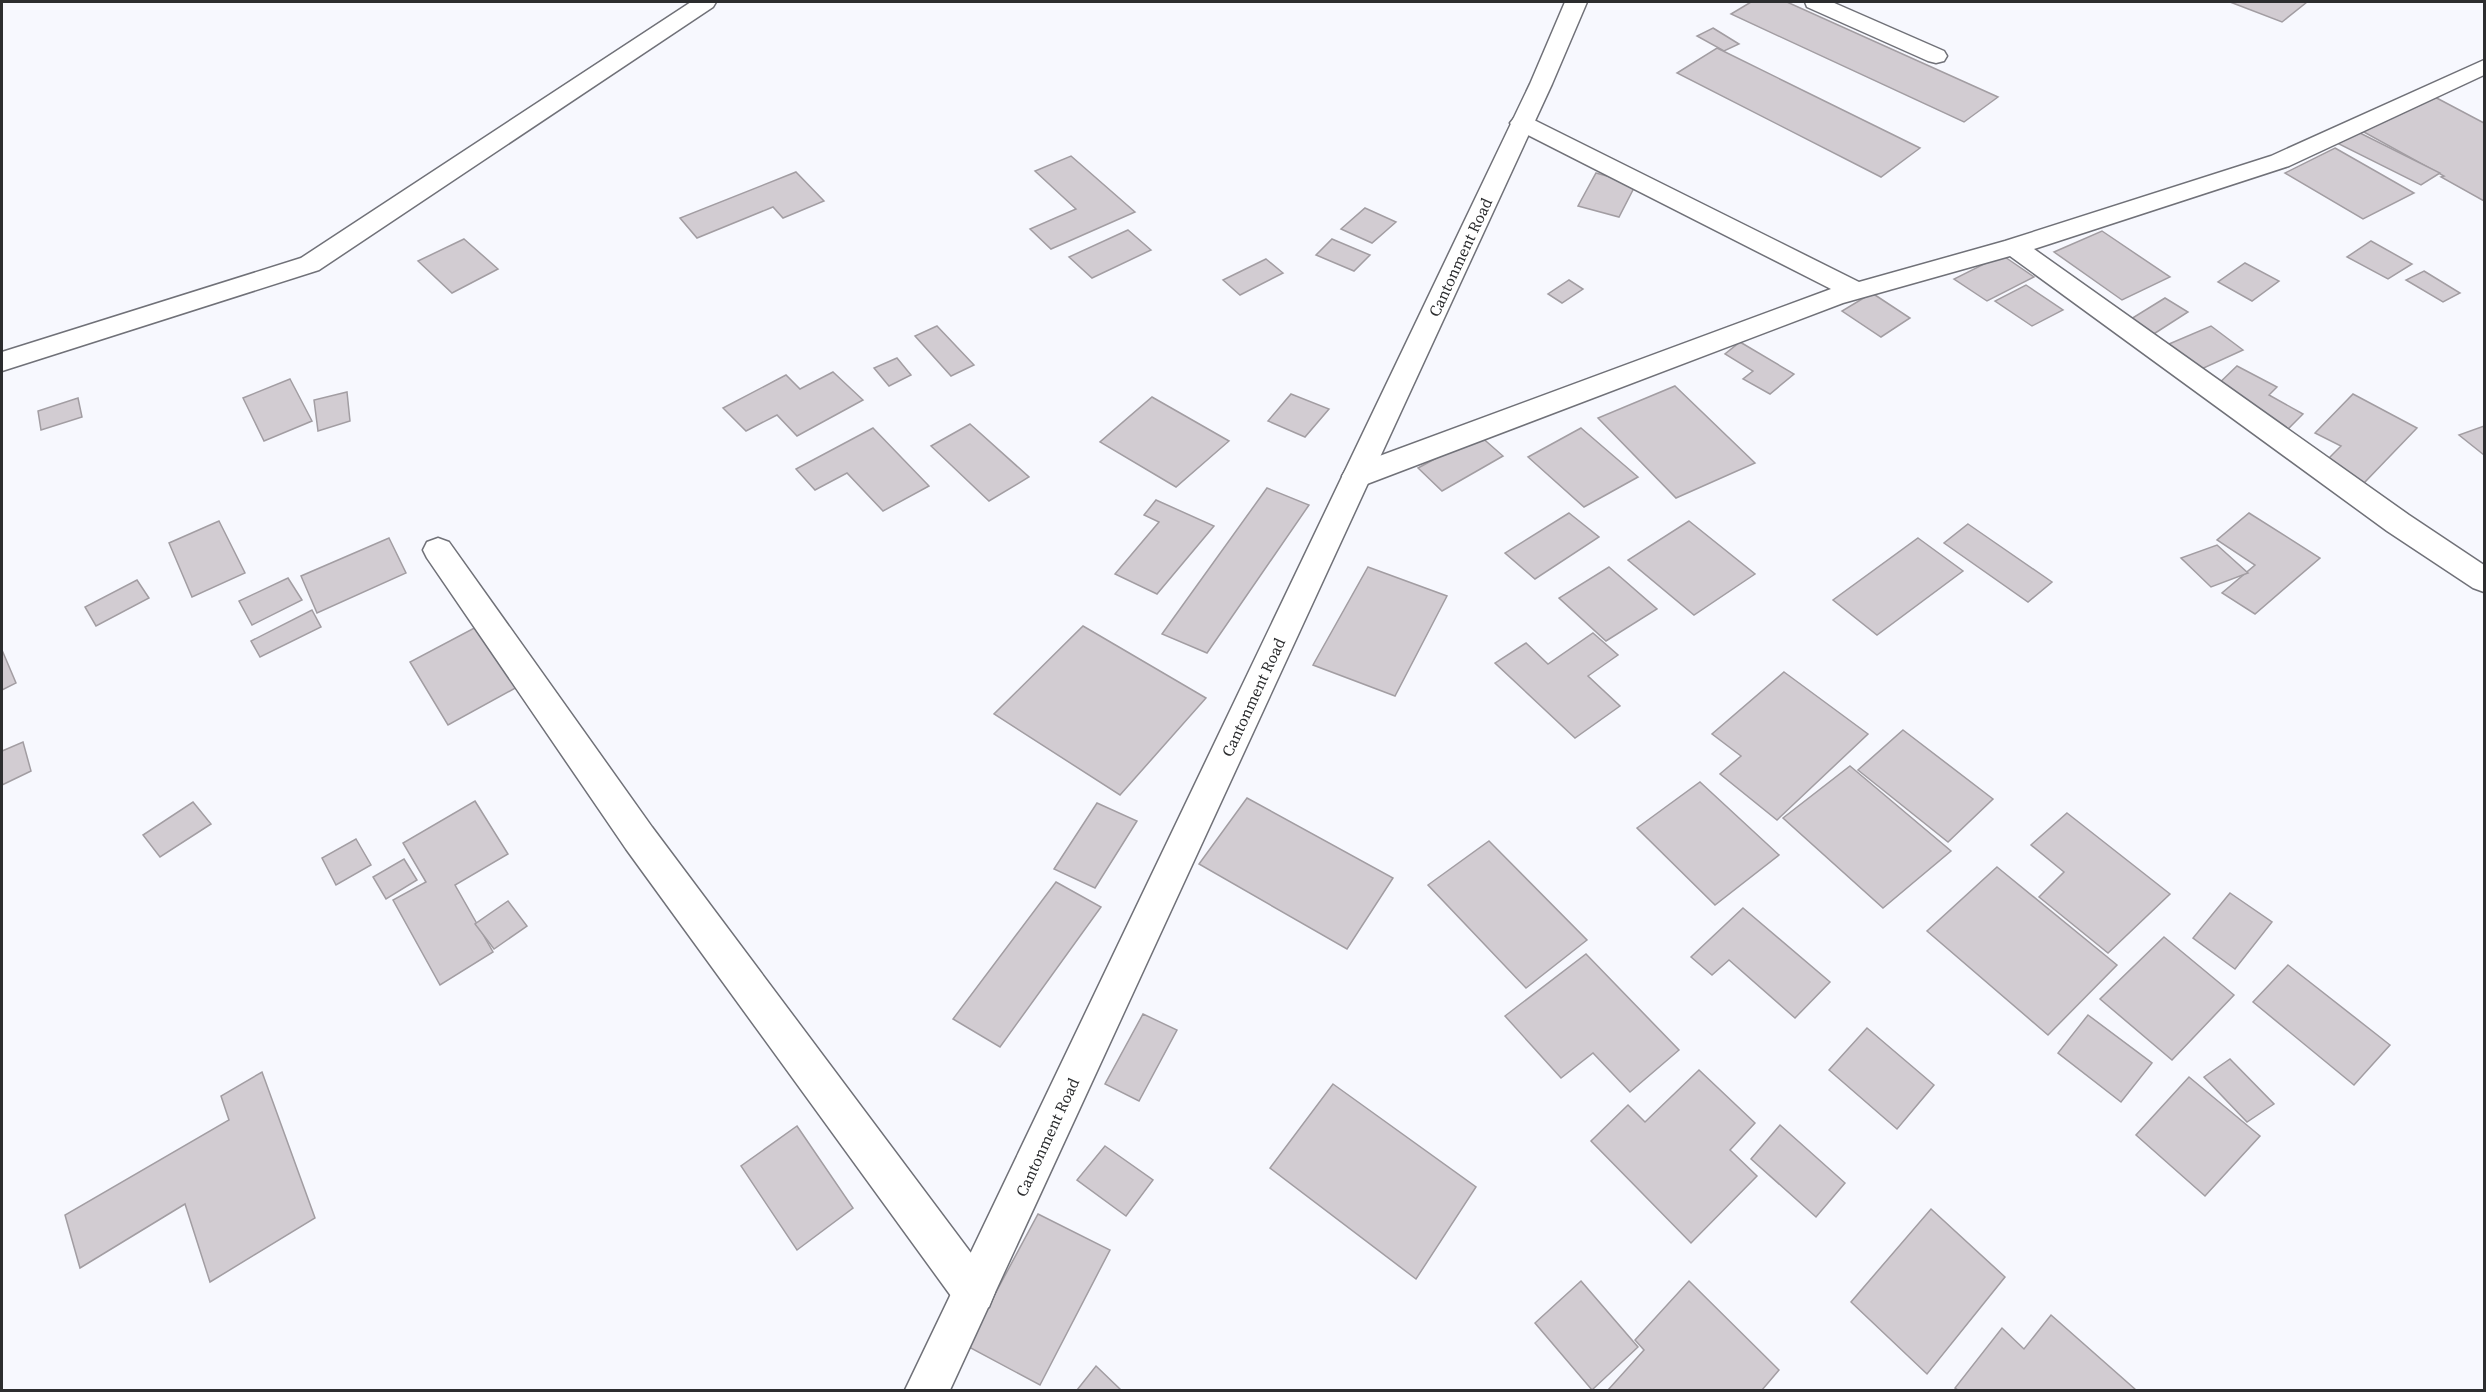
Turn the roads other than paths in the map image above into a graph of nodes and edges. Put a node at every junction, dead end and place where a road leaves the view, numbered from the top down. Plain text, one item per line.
1 (705, 2) edge
2 (1576, 2) edge
3 (1815, 2) edge
4 (1936, 56) dead end
5 (2484, 68) edge
6 (1522, 123) junction
7 (2014, 247) junction
8 (1856, 291) junction
9 (2, 362) edge
10 (1357, 476) junction
11 (438, 550) dead end
12 (2484, 580) edge
13 (974, 1292) junction
14 (927, 1390) edge

1 - 9 street
2 - 6 street, Cantonment Road
3 - 4 street
5 - 7 street
6 - 8 street
6 - 10 street, Cantonment Road
7 - 8 street
7 - 12 street
8 - 10 street
10 - 13 street, Cantonment Road
11 - 13 street
13 - 14 street, Cantonment Road

